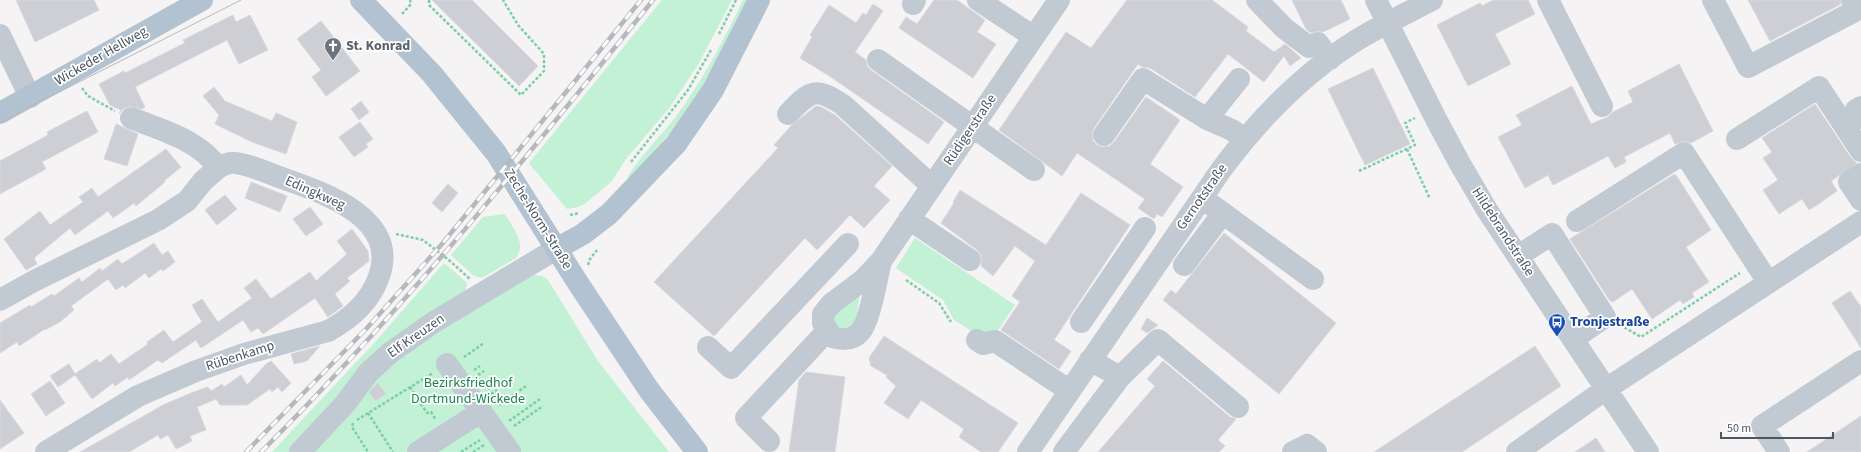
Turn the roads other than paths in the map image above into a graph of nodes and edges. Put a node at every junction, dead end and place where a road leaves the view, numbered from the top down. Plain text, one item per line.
1 (202, 0) edge
2 (759, 0) edge
3 (978, 0) edge
4 (1059, 0) edge
5 (1257, 0) edge
6 (1376, 0) edge
7 (1432, 0) edge
8 (1548, 0) edge
9 (1713, 0) edge
10 (1852, 0) edge
11 (362, 1) edge
12 (175, 6) edge
13 (1387, 23) junction
14 (0, 35) edge
15 (1034, 37) junction
16 (1330, 59) junction
17 (878, 60) dead end
18 (1238, 79) dead end
19 (30, 97) junction
20 (1602, 106) dead end
21 (1861, 107) edge
22 (0, 113) edge
23 (788, 114) dead end
24 (131, 118) dead end
25 (1861, 118) edge
26 (1207, 119) junction
27 (972, 127) junction
28 (1104, 135) dead end
29 (1244, 138) junction
30 (1738, 139) dead end
31 (1861, 151) edge
32 (218, 168) junction
33 (1034, 170) dead end
34 (1861, 174) edge
35 (932, 186) junction
36 (1202, 198) junction
37 (1861, 200) edge
38 (1223, 213) junction
39 (909, 219) junction
40 (1577, 221) dead end
41 (1861, 222) edge
42 (1145, 228) dead end
43 (375, 230) joint
44 (848, 244) dead end
45 (556, 249) junction
46 (1518, 256) junction
47 (1124, 259) junction
48 (970, 260) dead end
49 (881, 261) junction
50 (1184, 265) dead end
51 (821, 273) junction
52 (1148, 274) junction
53 (1314, 279) dead end
54 (1768, 282) junction
55 (844, 295) junction
56 (0, 300) edge
57 (1081, 322) dead end
58 (827, 331) junction
59 (1573, 339) junction
60 (977, 340) dead end
61 (708, 347) dead end
62 (1090, 360) junction
63 (1861, 361) edge
64 (448, 366) road end
65 (1120, 377) junction
66 (1606, 389) junction
67 (1070, 391) junction
68 (1238, 407) dead end
69 (494, 429) edge
70 (769, 441) dead end
71 (1646, 451) edge
72 (46, 452) edge
73 (300, 452) edge
74 (418, 452) edge
75 (697, 452) edge
76 (1028, 452) edge
77 (1064, 452) edge
78 (1293, 452) edge
79 (1316, 452) edge
80 (1517, 452) edge
81 (1779, 452) edge

1 - 12 main road, Wickeder Hellweg
2 - 45 main road
3 - 15 street
4 - 15 street, Rüdigerstraße
5 - 16 street
6 - 13 street, Hildebrandstraße
7 - 13 street, Gernotstraße
8 - 20 street
9 - 10 street
11 - 45 main road, Zeche-Norm-Straße
12 - 19 main road, Wickeder Hellweg
13 - 16 street, Gernotstraße
13 - 46 street, Hildebrandstraße
14 - 19 street
15 - 27 street, Rüdigerstraße
16 - 29 street, Gernotstraße
17 - 27 street
18 - 26 street
19 - 22 main road, Wickeder Hellweg
21 - 25 street
23 - 35 street
24 - 32 street
26 - 28 street
26 - 29 street
27 - 33 street
27 - 35 street, Rüdigerstraße
29 - 36 street, Gernotstraße
30 - 31 street
32 - 43 street, Edingkweg
32 - 56 street, Edingkweg
34 - 37 street
35 - 39 street, Rüdigerstraße
36 - 38 street
36 - 52 street, Gernotstraße
38 - 50 street
38 - 53 street
39 - 48 street
39 - 49 street, Rüdigerstraße
40 - 54 street
41 - 54 street
42 - 47 street
43 - 72 street, Rübenkamp
44 - 51 street
45 - 73 street, Elf Kreuzen
45 - 75 main road, Zeche-Norm-Straße
46 - 59 street, Hildebrandstraße
46 - 59 street
47 - 52 street
47 - 57 street
49 - 55 street, Rüdigerstraße
49 - 58 street, Rüdigerstraße
51 - 55 street
51 - 61 street
52 - 62 street, Gernotstraße
54 - 66 street
55 - 58 street, Rüdigerstraße
58 - 70 street
59 - 66 street, Hildebrandstraße
60 - 67 street
62 - 65 street
62 - 67 street, Gernotstraße
63 - 81 street
64 - 69 street
65 - 68 street
65 - 77 street
66 - 71 street, Hildebrandstraße
66 - 80 street
67 - 76 street, Gernotstraße
69 - 74 street
78 - 79 street

